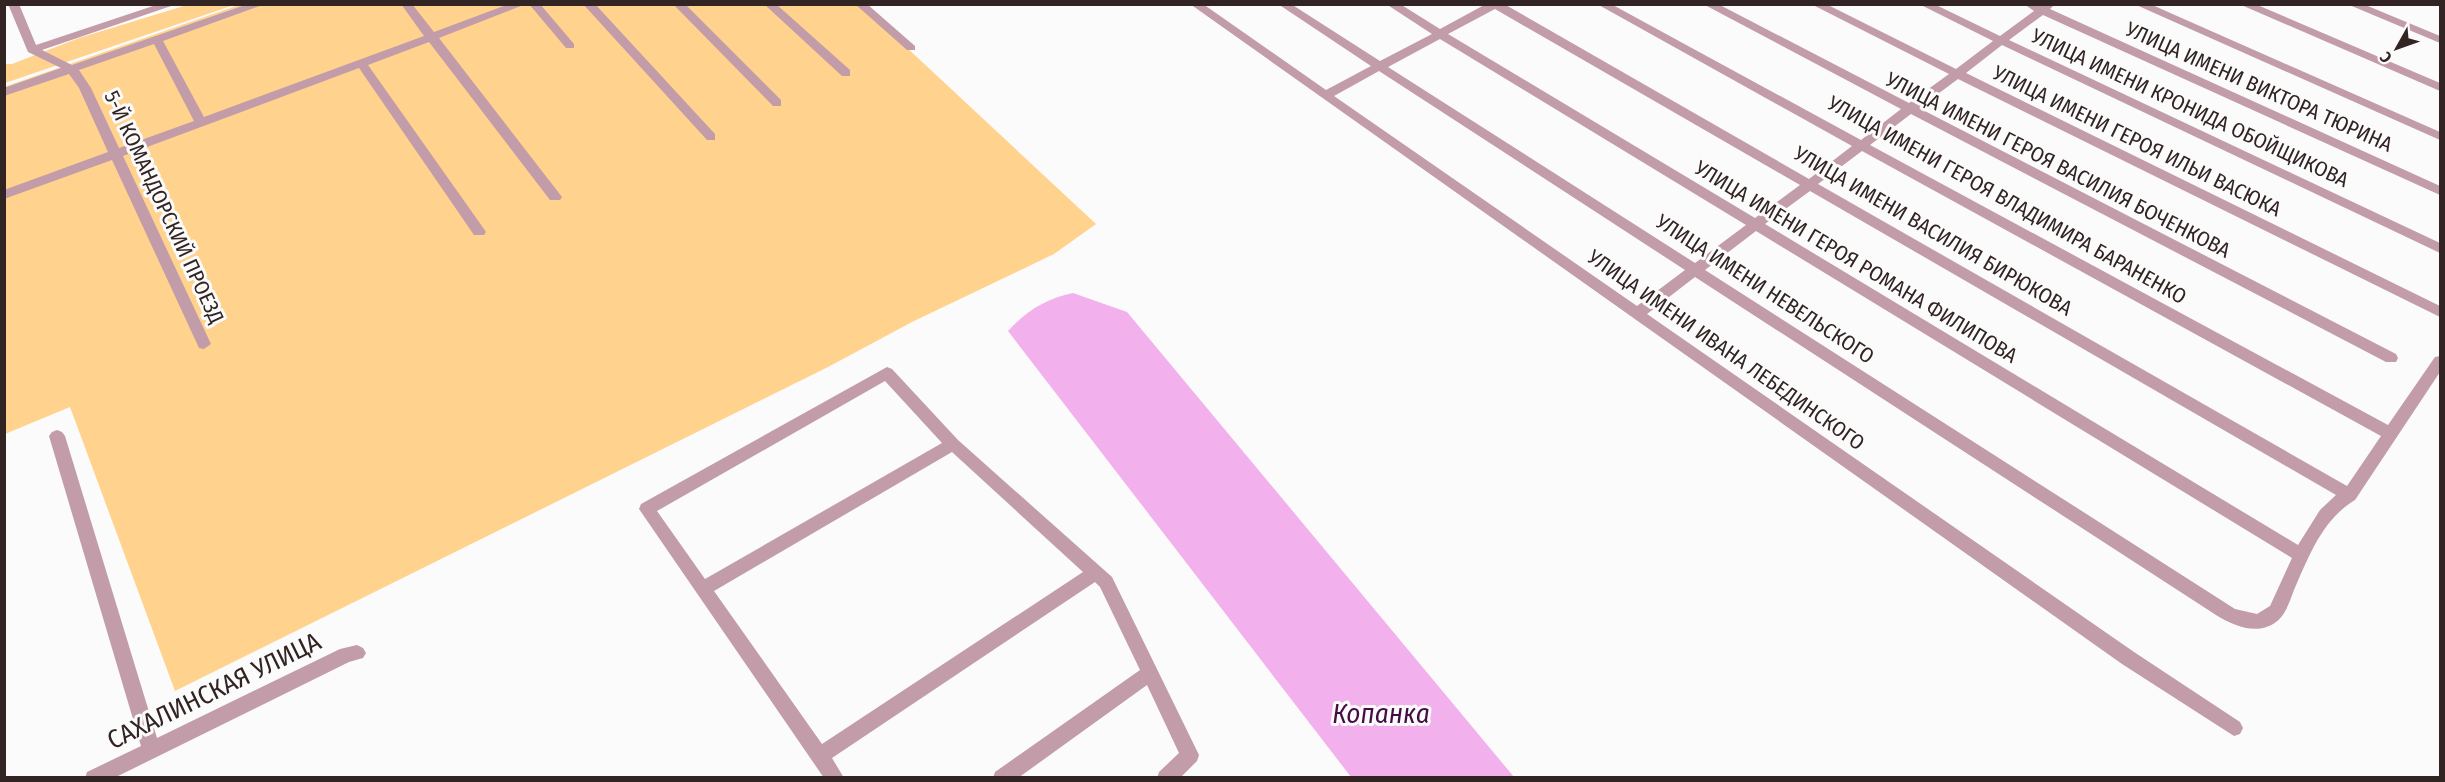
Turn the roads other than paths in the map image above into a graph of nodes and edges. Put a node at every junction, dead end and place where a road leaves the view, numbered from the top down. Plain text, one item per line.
1 (13, 4) edge
2 (172, 4) edge
3 (260, 4) edge
4 (406, 4) edge
5 (521, 4) edge
6 (534, 4) edge
7 (588, 4) edge
8 (678, 4) edge
9 (770, 4) edge
10 (860, 4) edge
11 (1195, 4) edge
12 (1283, 4) edge
13 (1391, 4) edge
14 (1602, 4) edge
15 (1708, 4) edge
16 (1816, 4) edge
17 (1924, 4) edge
18 (2029, 4) edge
19 (2139, 4) edge
20 (2244, 4) edge
21 (2352, 4) edge
22 (1495, 5) edge
23 (2046, 8) edge
24 (1440, 34) junction
25 (432, 38) junction
26 (2440, 40) edge
27 (2001, 41) junction
28 (159, 43) dead end
29 (570, 46) dead end
30 (911, 48) dead end
31 (32, 50) junction
32 (362, 64) junction
33 (1379, 66) junction
34 (72, 69) junction
35 (846, 73) dead end
36 (1957, 74) junction
37 (2440, 87) edge
38 (4, 92) edge
39 (1325, 96) junction
40 (777, 103) dead end
41 (1908, 110) junction
42 (201, 123) junction
43 (2440, 136) edge
44 (711, 137) dead end
45 (1862, 145) junction
46 (116, 154) junction
47 (1809, 184) junction
48 (2440, 191) edge
49 (4, 195) edge
50 (555, 197) dead end
51 (1755, 225) junction
52 (479, 232) dead end
53 (2440, 248) edge
54 (1696, 269) junction
55 (2440, 312) edge
56 (1638, 313) junction
57 (204, 344) dead end
58 (2391, 358) dead end
59 (2440, 361) edge
60 (2391, 434) junction
61 (57, 436) dead end
62 (953, 444) junction
63 (2349, 495) junction
64 (2301, 555) junction
65 (1095, 573) junction
66 (704, 589) junction
67 (357, 653) dead end
68 (1149, 673) junction
69 (2234, 729) dead end
70 (151, 750) junction
71 (820, 756) junction
72 (94, 777) edge
73 (835, 777) edge
74 (1002, 777) edge
75 (1167, 777) edge

1 - 31 street
2 - 31 street
3 - 34 street
4 - 25 street
5 - 25 street
6 - 29 street
7 - 44 street
8 - 40 street
9 - 35 street
10 - 30 street
11 - 39 street, УЛИЦА ИМЕНИ ИВАНА ЛЕБЕДИНСКОГО
12 - 33 street, УЛИЦА ИМЕНИ НЕВЕЛЬСКОГО
13 - 24 street, УЛИЦА ИМЕНИ ГЕРОЯ РОМАНА ФИЛИПОВА
14 - 45 street, УЛИЦА ИМЕНИ ГЕРОЯ ВЛАДИМИРА БАРАНЕНКО
15 - 41 street, УЛИЦА ИМЕНИ ГЕРОЯ ВАСИЛИЯ БОЧЕНКОВА
16 - 36 street, УЛИЦА ИМЕНИ ГЕРОЯ ИЛЬИ ВАСЮКА
17 - 27 street, УЛИЦА ИМЕНИ КРОНИДА ОБОЙЩИКОВА
18 - 23 street, УЛИЦА ИМЕНИ ВИКТОРА ТЮРИНА
19 - 43 street
20 - 37 street
21 - 26 street
22 - 24 street
22 - 47 street, УЛИЦА ИМЕНИ ВАСИЛИЯ БИРЮКОВА
23 - 27 street
23 - 48 street, УЛИЦА ИМЕНИ ВИКТОРА ТЮРИНА
24 - 33 street
24 - 51 street, УЛИЦА ИМЕНИ ГЕРОЯ РОМАНА ФИЛИПОВА
25 - 32 street
25 - 50 street
27 - 36 street
27 - 53 street, УЛИЦА ИМЕНИ КРОНИДА ОБОЙЩИКОВА
28 - 42 street
31 - 34 street
32 - 42 street
32 - 52 street
33 - 39 street
33 - 54 street, УЛИЦА ИМЕНИ НЕВЕЛЬСКОГО
34 - 38 street
34 - 46 street, 5-Й КОМАНДОРСКИЙ ПРОЕЗД
36 - 41 street
36 - 55 street, УЛИЦА ИМЕНИ ГЕРОЯ ИЛЬИ ВАСЮКА
39 - 56 street, УЛИЦА ИМЕНИ ИВАНА ЛЕБЕДИНСКОГО
41 - 45 street
41 - 58 street, УЛИЦА ИМЕНИ ГЕРОЯ ВАСИЛИЯ БОЧЕНКОВА
42 - 46 street
45 - 47 street
45 - 60 street, УЛИЦА ИМЕНИ ГЕРОЯ ВЛАДИМИРА БАРАНЕНКО
46 - 49 street
46 - 57 street, 5-Й КОМАНДОРСКИЙ ПРОЕЗД
47 - 51 street
47 - 63 street, УЛИЦА ИМЕНИ ВАСИЛИЯ БИРЮКОВА
51 - 54 street
51 - 64 street, УЛИЦА ИМЕНИ ГЕРОЯ РОМАНА ФИЛИПОВА
54 - 56 street
54 - 64 street, УЛИЦА ИМЕНИ НЕВЕЛЬСКОГО
56 - 69 street, УЛИЦА ИМЕНИ ИВАНА ЛЕБЕДИНСКОГО
59 - 60 street, УЛИЦА ИМЕНИ НЕВЕЛЬСКОГО
60 - 63 street, УЛИЦА ИМЕНИ НЕВЕЛЬСКОГО
61 - 70 street
62 - 65 street
62 - 66 street
62 - 66 street
63 - 64 street, УЛИЦА ИМЕНИ НЕВЕЛЬСКОГО
65 - 68 street
65 - 71 street
66 - 71 street
67 - 70 street, САХАЛИНСКАЯ УЛИЦА
68 - 74 street
68 - 75 street
70 - 72 street, САХАЛИНСКАЯ УЛИЦА
71 - 73 street

